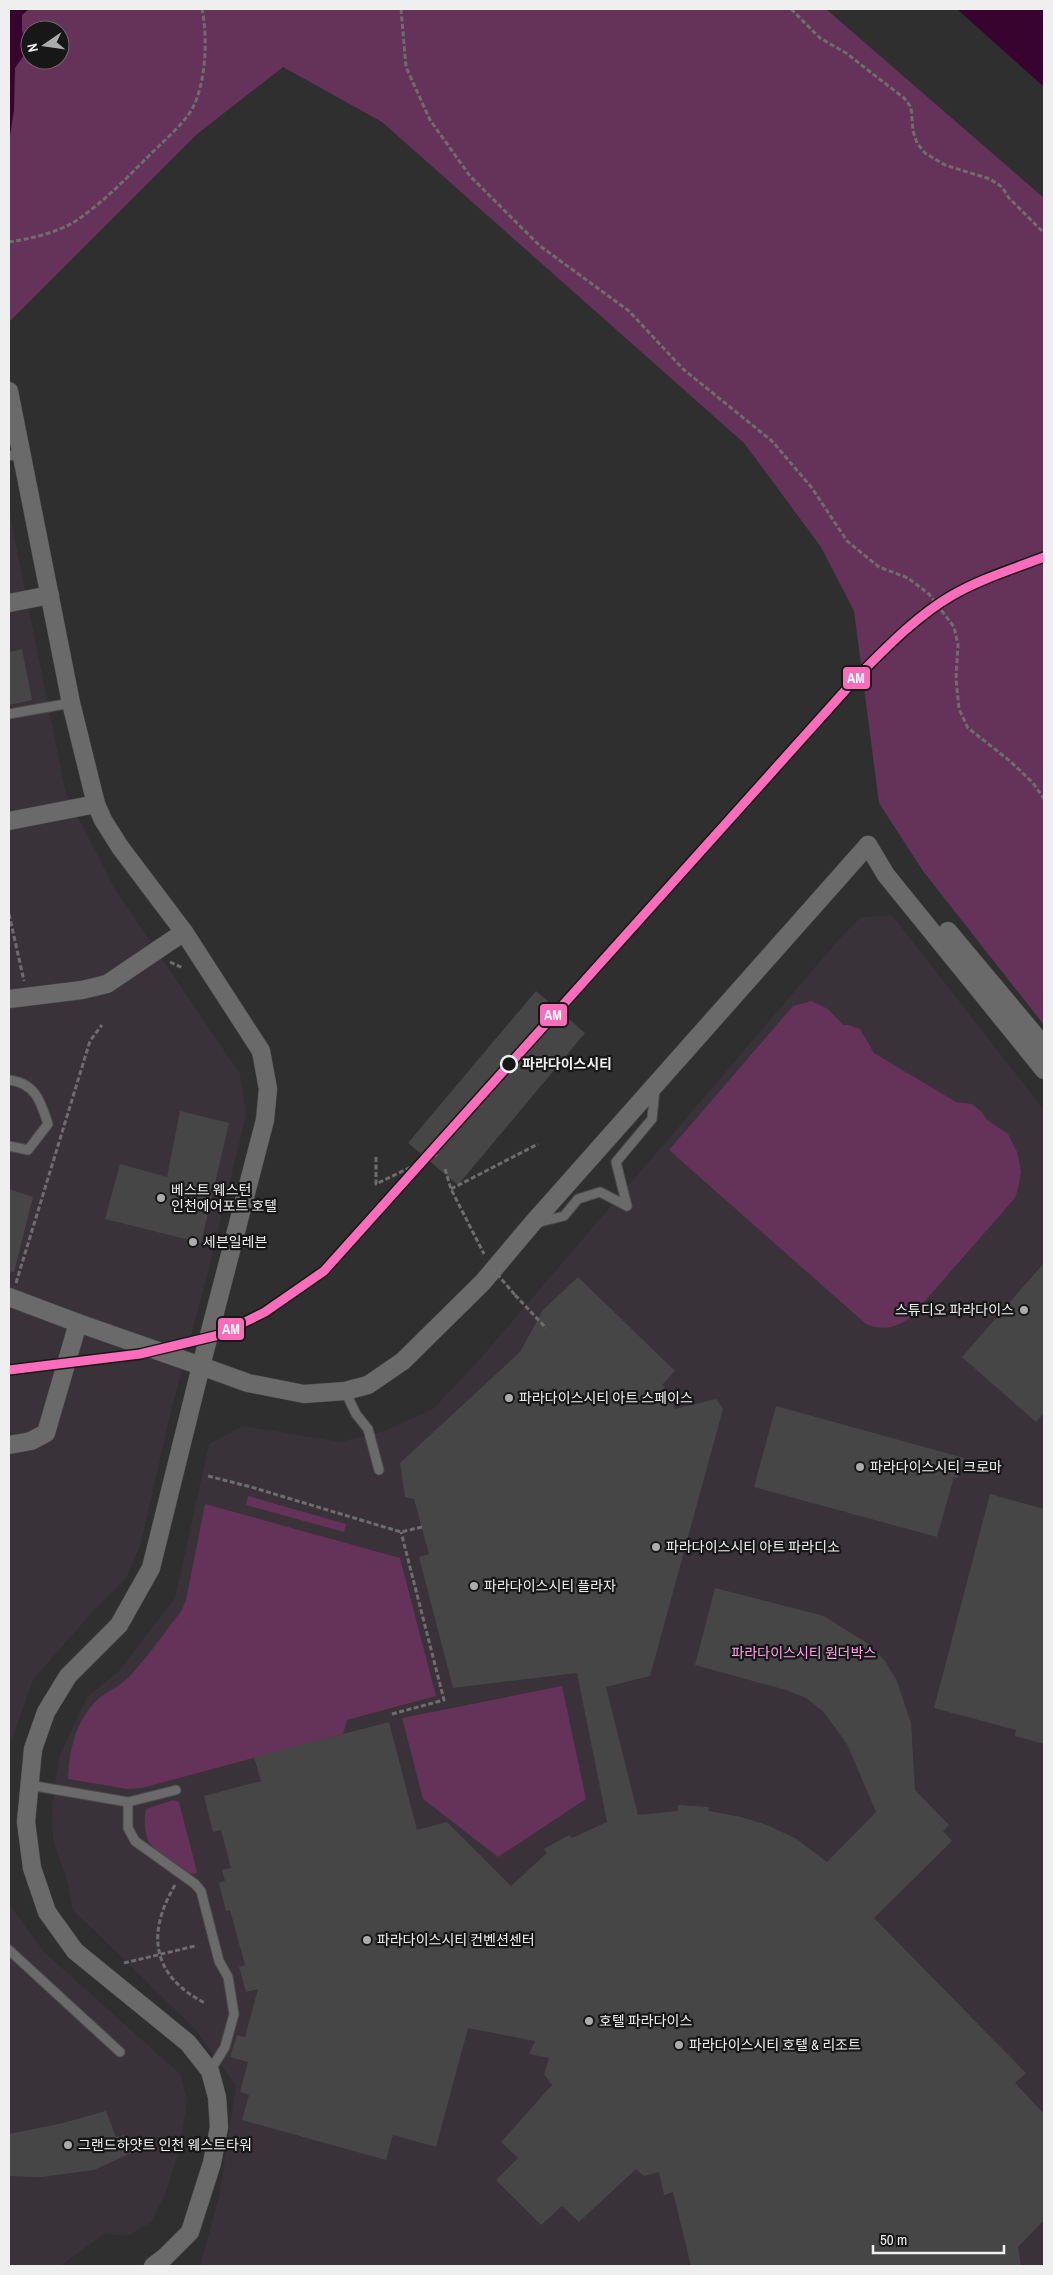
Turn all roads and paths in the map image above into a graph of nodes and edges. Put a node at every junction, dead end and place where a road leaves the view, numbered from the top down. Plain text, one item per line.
1 (202, 9) edge
2 (401, 9) edge
3 (791, 9) edge
4 (1044, 233) edge
5 (9, 242) edge
6 (9, 391) edge
7 (15, 455) edge
8 (50, 595) junction
9 (9, 603) edge
10 (71, 703) junction
11 (9, 714) edge
12 (1044, 799) edge
13 (96, 804) junction
14 (9, 821) edge
15 (868, 844) junction
16 (9, 914) edge
17 (184, 932) junction
18 (27, 996) junction
19 (9, 999) edge
20 (102, 1025) dead end
21 (1044, 1046) edge
22 (1044, 1070) edge
23 (9, 1080) edge
24 (655, 1084) junction
25 (538, 1144) dead end
26 (9, 1146) edge
27 (438, 1154) dead end
28 (376, 1157) dead end
29 (445, 1169) dead end
30 (451, 1189) junction
31 (531, 1225) junction
32 (487, 1259) dead end
33 (492, 1268) dead end
34 (10, 1297) edge
35 (78, 1323) junction
36 (546, 1328) dead end
37 (201, 1366) junction
38 (345, 1391) junction
39 (9, 1444) edge
40 (379, 1470) dead end
41 (208, 1476) dead end
42 (422, 1527) dead end
43 (401, 1532) junction
44 (392, 1714) dead end
45 (29, 1784) junction
46 (176, 1790) dead end
47 (128, 1802) junction
48 (175, 1885) dead end
49 (195, 1946) dead end
50 (9, 1950) edge
51 (161, 1954) junction
52 (124, 1963) dead end
53 (205, 2003) dead end
54 (120, 2052) dead end
55 (210, 2071) junction
56 (154, 2266) edge

1 - 5 path
2 - 12 path
3 - 4 path
6 - 7 street
7 - 8 street
8 - 9 street
8 - 10 street
10 - 11 lane
10 - 13 street
13 - 14 street
13 - 17 street
15 - 21 street
15 - 22 street
15 - 24 street
16 - 18 path
17 - 18 street
17 - 37 street
18 - 19 street
20 - 34 path
23 - 26 lane
24 - 31 street
24 - 31 lane
25 - 30 path
27 - 28 path
29 - 30 path
30 - 32 path
31 - 38 street
33 - 36 path, bridge
34 - 35 street
35 - 37 street
35 - 39 street
37 - 38 street
37 - 45 street
38 - 40 lane
41 - 43 path
42 - 43 path
43 - 44 path
45 - 47 lane
45 - 55 street
46 - 47 lane
47 - 55 lane
48 - 51 path
49 - 51 path
50 - 54 lane
51 - 52 path
51 - 53 path
55 - 56 street

